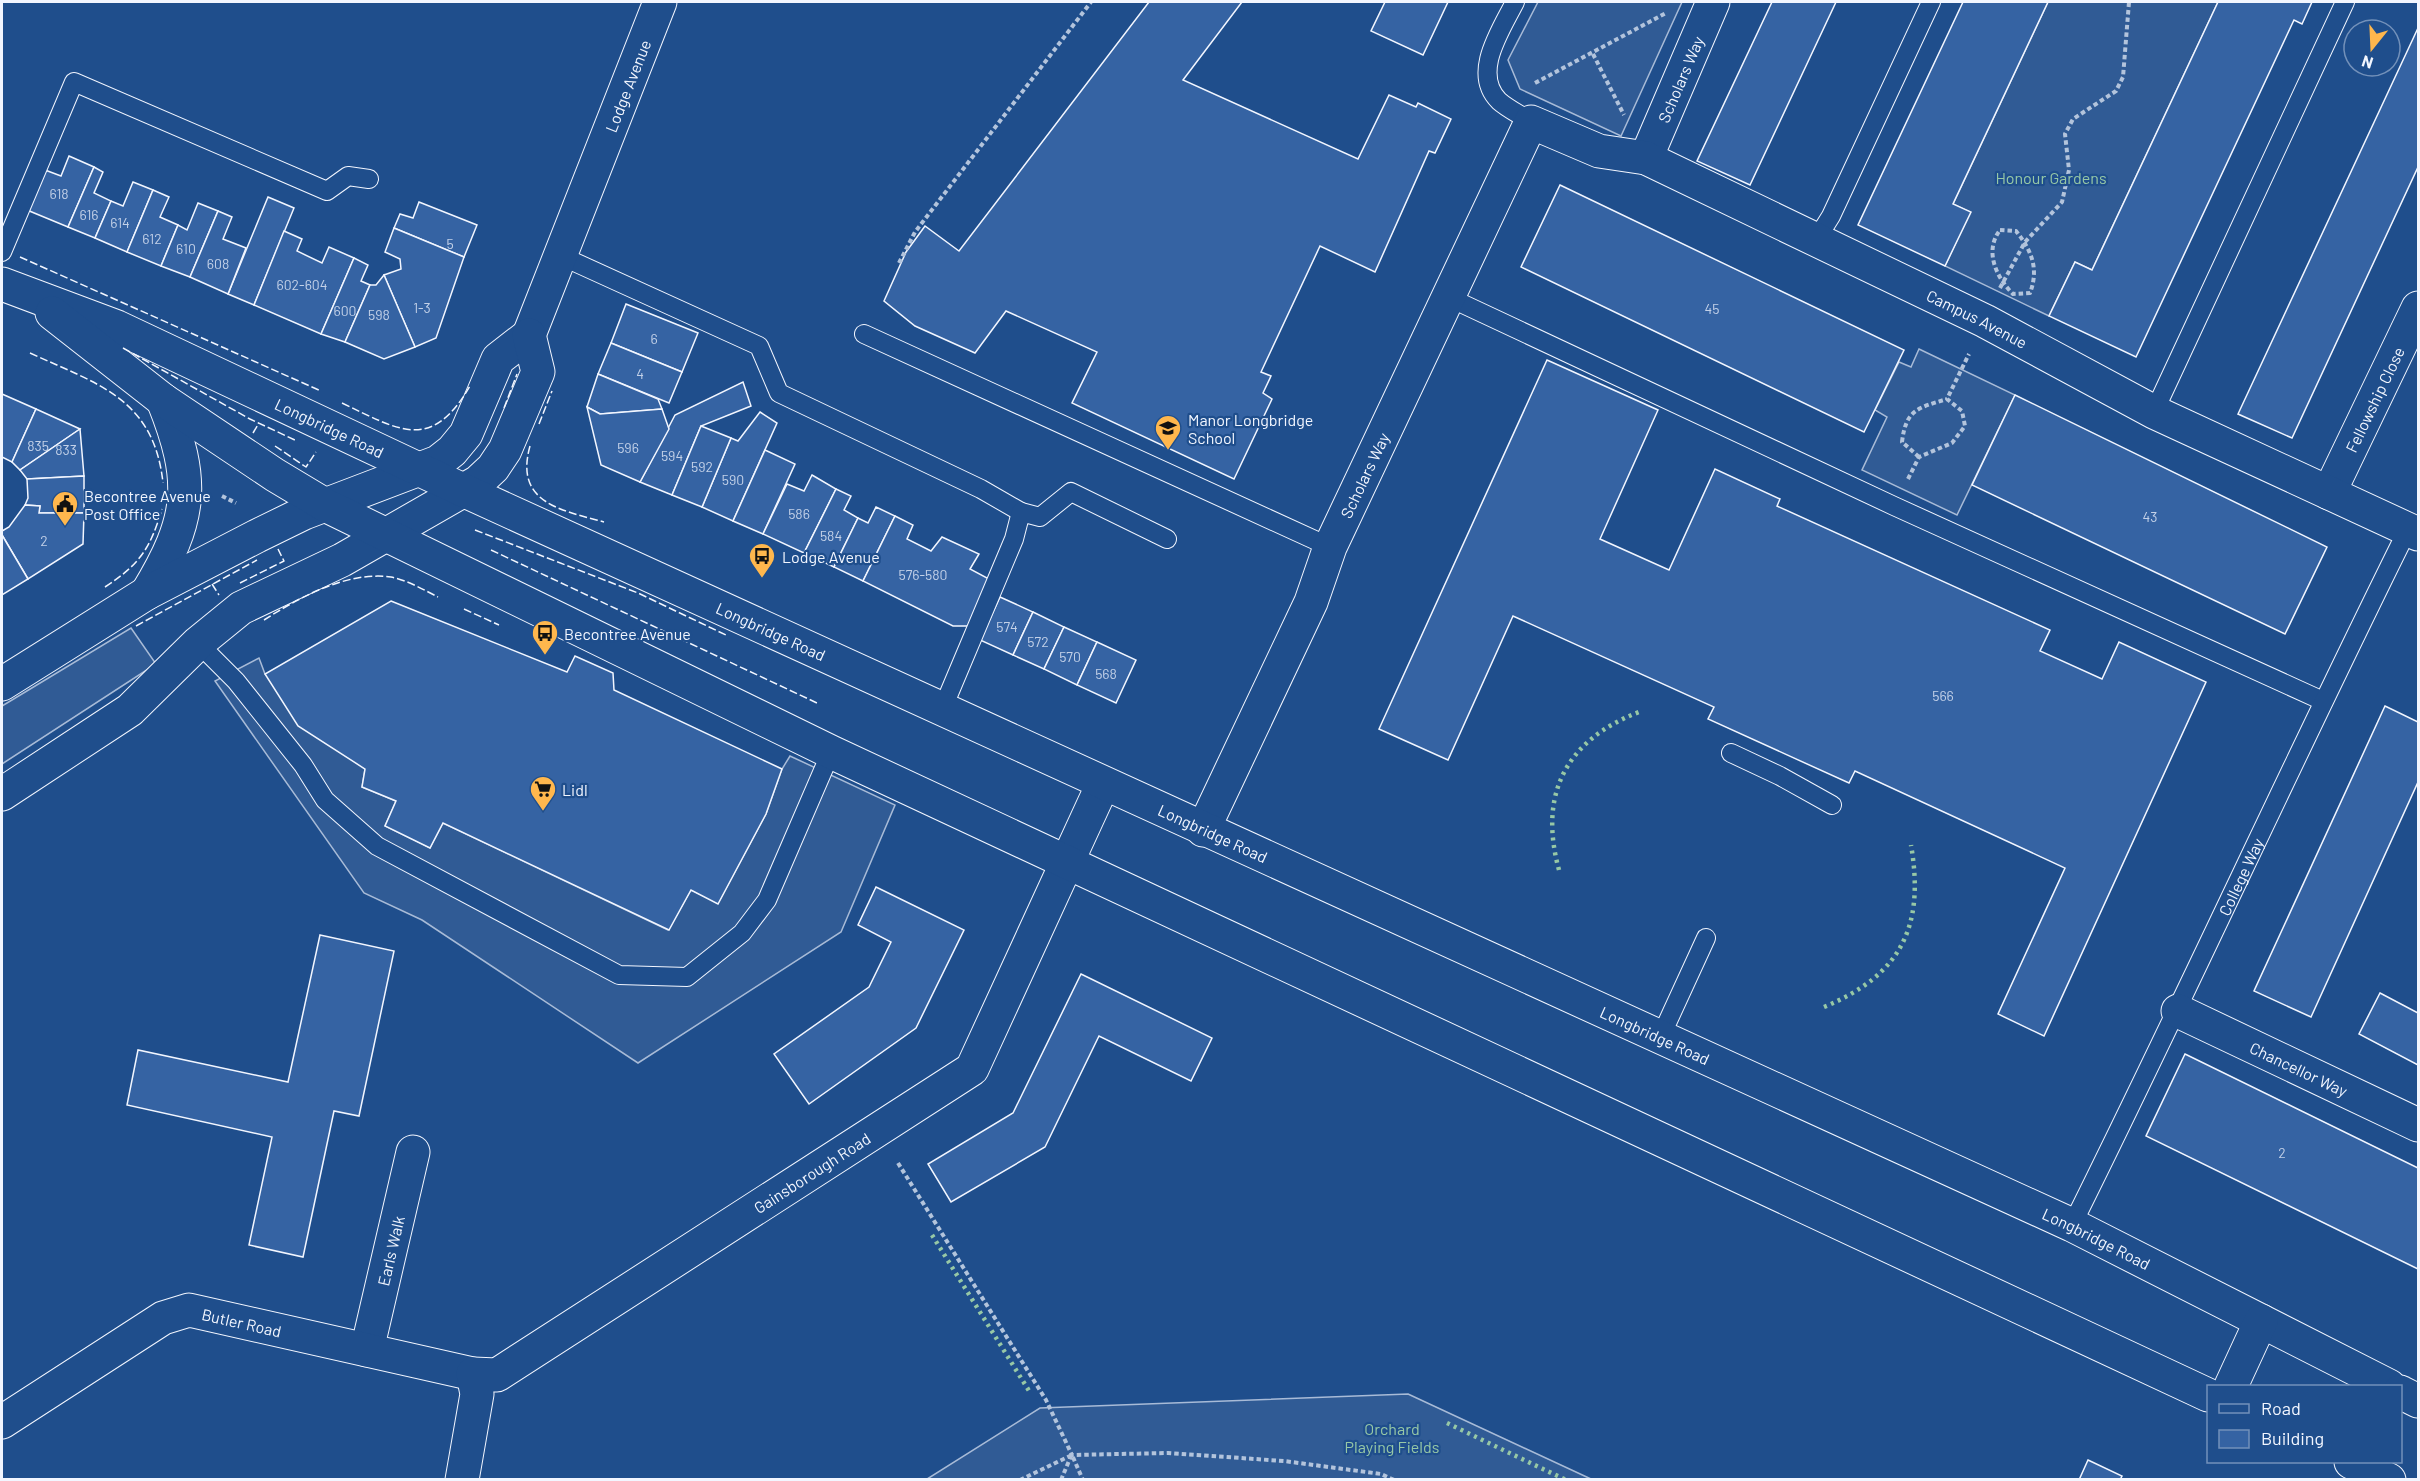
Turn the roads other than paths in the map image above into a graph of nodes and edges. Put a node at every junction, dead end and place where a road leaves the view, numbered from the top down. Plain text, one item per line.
1 (660, 2) edge
2 (1515, 2) edge
3 (1713, 2) edge
4 (1931, 2) edge
5 (2345, 2) edge
6 (1531, 122) junction
7 (1646, 158) junction
8 (369, 179) dead end
9 (1816, 240) junction
10 (2, 252) edge
11 (559, 255) junction
12 (2, 284) edge
13 (32, 297) junction
14 (1448, 297) junction
15 (2418, 308) edge
16 (864, 334) dead end
17 (529, 335) junction
18 (163, 400) junction
19 (2154, 412) junction
20 (419, 470) junction
21 (465, 491) junction
22 (2329, 493) junction
23 (325, 505) junction
24 (1021, 512) junction
25 (2413, 532) edge
26 (386, 535) junction
27 (1167, 539) dead end
28 (1330, 547) junction
29 (147, 593) junction
30 (198, 644) junction
31 (2, 684) edge
32 (2323, 701) junction
33 (942, 710) junction
34 (831, 752) junction
35 (1731, 753) dead end
36 (1103, 784) junction
37 (2, 794) edge
38 (1832, 805) dead end
39 (1203, 830) junction
40 (1067, 862) junction
41 (1707, 938) dead end
42 (2178, 1011) junction
43 (1661, 1036) junction
44 (2418, 1125) edge
45 (413, 1152) dead end
46 (2072, 1225) junction
47 (2261, 1321) junction
48 (368, 1350) junction
49 (473, 1374) junction
50 (2231, 1385) edge
51 (2388, 1385) edge
52 (2402, 1393) edge
53 (2207, 1395) edge
54 (2418, 1401) edge
55 (2, 1422) edge
56 (2355, 1463) edge
57 (462, 1479) edge
58 (2389, 1479) edge

1 - 11 street, Lodge Avenue
2 - 6 lane
3 - 7 street, Scholars Way
4 - 9 lane
5 - 19 lane
6 - 7 street, Campus Avenue
6 - 14 street, Scholars Way
7 - 9 street, Campus Avenue
8 - 10 lane
9 - 19 street, Campus Avenue
11 - 17 street, Lodge Avenue
11 - 24 lane
12 - 13 street, Longbridge Road
13 - 18 street, Longbridge Road
13 - 20 street, Longbridge Road
14 - 28 street, Scholars Way
14 - 32 lane
15 - 22 street, Fellowship Close
16 - 28 lane
17 - 20 street
17 - 21 street
18 - 23 street, Longbridge Road
18 - 29 street
19 - 22 street, Campus Avenue
20 - 21 street, Longbridge Road
20 - 23 street
21 - 26 street
21 - 33 street, Longbridge Road
22 - 25 street, Campus Avenue
23 - 26 street, Longbridge Road
23 - 29 street
24 - 27 lane
24 - 33 lane
25 - 32 lane, College Way
26 - 30 street
26 - 34 street, Longbridge Road
28 - 39 street, Scholars Way
29 - 31 street
30 - 34 lane
30 - 37 street
32 - 42 lane, College Way
33 - 36 street, Longbridge Road
34 - 40 street, Longbridge Road
35 - 38 lane
36 - 39 street, Longbridge Road
36 - 40 street, Gainsborough Road
39 - 43 street, Longbridge Road
40 - 49 street, Gainsborough Road
40 - 53 street, Longbridge Road
41 - 43 lane
42 - 44 street, Chancellor Way
42 - 46 lane, College Way
43 - 46 street, Longbridge Road
45 - 48 street, Earls Walk
46 - 47 street, Longbridge Road
47 - 50 street
47 - 51 street, Longbridge Road
48 - 49 street, Butler Road
48 - 55 street, Butler Road
49 - 57 street
52 - 54 street
56 - 58 street

